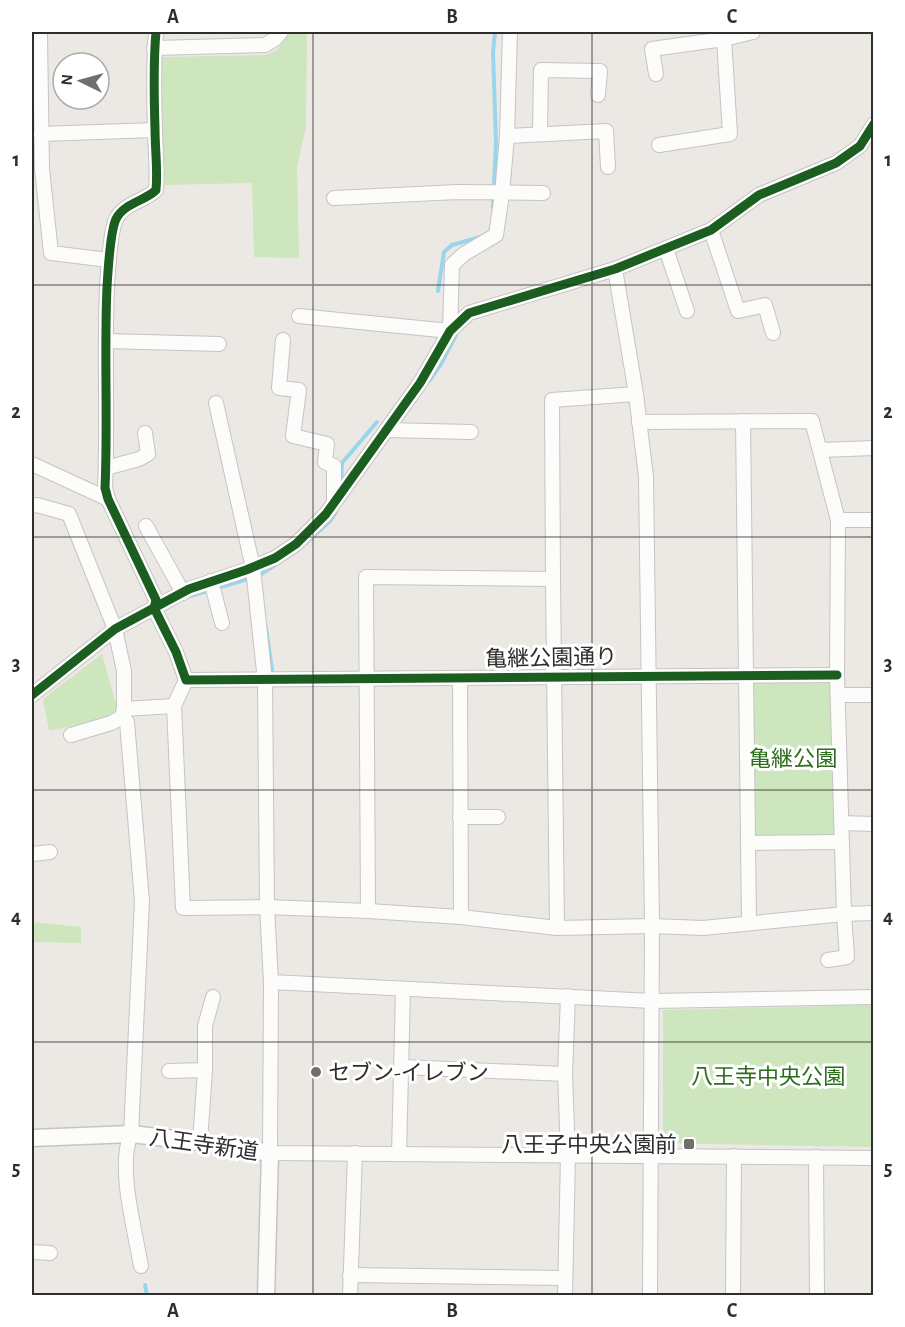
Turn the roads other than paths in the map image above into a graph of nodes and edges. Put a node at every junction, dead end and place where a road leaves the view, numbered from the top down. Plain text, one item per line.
1 (40, 32) edge
2 (156, 32) edge
3 (281, 32) edge
4 (510, 32) edge
5 (753, 32) edge
6 (724, 35) edge
7 (154, 48) junction
8 (36, 67) edge
9 (656, 74) dead end
10 (598, 95) dead end
11 (873, 124) edge
12 (155, 130) junction
13 (41, 134) junction
14 (540, 134) junction
15 (507, 136) junction
16 (659, 145) dead end
17 (608, 167) dead end
18 (543, 193) dead end
19 (502, 194) junction
20 (334, 198) dead end
21 (711, 230) junction
22 (666, 249) junction
23 (109, 260) junction
24 (615, 269) junction
25 (687, 311) dead end
26 (299, 316) dead end
27 (450, 331) junction
28 (773, 333) dead end
29 (283, 340) dead end
30 (106, 341) junction
31 (219, 344) dead end
32 (636, 394) junction
33 (216, 403) dead end
34 (743, 421) junction
35 (639, 422) junction
36 (386, 430) junction
37 (471, 432) dead end
38 (145, 433) dead end
39 (873, 448) edge
40 (821, 450) junction
41 (32, 464) edge
42 (106, 468) junction
43 (108, 499) junction
44 (334, 501) junction
45 (32, 506) edge
46 (838, 520) junction
47 (873, 520) edge
48 (146, 526) dead end
49 (253, 568) junction
50 (553, 579) junction
51 (211, 581) junction
52 (183, 593) junction
53 (154, 608) junction
54 (222, 623) dead end
55 (115, 629) junction
56 (837, 675) junction
57 (648, 676) junction
58 (746, 676) junction
59 (553, 677) junction
60 (366, 678) junction
61 (459, 678) junction
62 (186, 680) junction
63 (265, 681) junction
64 (32, 695) edge
65 (838, 695) junction
66 (873, 695) edge
67 (174, 706) junction
68 (123, 713) junction
69 (71, 735) dead end
70 (460, 817) junction
71 (498, 817) dead end
72 (841, 823) junction
73 (873, 824) edge
74 (842, 842) junction
75 (748, 843) junction
76 (50, 852) dead end
77 (32, 854) edge
78 (267, 907) junction
79 (368, 911) junction
80 (844, 914) junction
81 (873, 914) edge
82 (461, 917) junction
83 (749, 924) junction
84 (652, 926) junction
85 (557, 928) junction
86 (828, 960) dead end
87 (271, 982) junction
88 (403, 990) junction
89 (568, 996) junction
90 (213, 997) dead end
91 (873, 997) edge
92 (652, 1001) junction
93 (402, 1067) junction
94 (205, 1070) junction
95 (168, 1071) dead end
96 (565, 1074) junction
97 (131, 1134) junction
98 (32, 1138) edge
99 (200, 1142) junction
100 (270, 1153) junction
101 (355, 1153) junction
102 (399, 1154) junction
103 (567, 1155) junction
104 (652, 1155) junction
105 (734, 1156) junction
106 (816, 1157) junction
107 (873, 1158) edge
108 (32, 1252) edge
109 (50, 1253) dead end
110 (141, 1266) dead end
111 (350, 1275) junction
112 (565, 1278) junction
113 (266, 1296) edge
114 (350, 1296) edge
115 (565, 1296) edge
116 (650, 1296) edge
117 (733, 1296) edge
118 (817, 1296) edge

1 - 8 street
2 - 7 street
3 - 7 street
4 - 15 street
5 - 6 street
6 - 9 street
6 - 16 street
7 - 12 street
8 - 13 street
10 - 14 street
11 - 21 street
12 - 13 street
12 - 23 street
13 - 23 street
14 - 15 street
14 - 17 street
15 - 19 street
18 - 19 street
19 - 20 street
19 - 27 street
21 - 22 street
21 - 28 street
22 - 24 street
22 - 25 street
23 - 30 street
24 - 27 street
24 - 32 street
26 - 27 street
27 - 36 street
29 - 44 street
30 - 31 street
30 - 42 street
32 - 35 street
32 - 50 street
33 - 49 street
34 - 35 street
34 - 40 street
34 - 58 street
35 - 57 street
36 - 37 street
36 - 44 street
38 - 42 street
39 - 40 street
40 - 46 street
41 - 43 street
42 - 43 street
43 - 53 street
44 - 49 street
45 - 55 street
46 - 47 street
46 - 56 street
48 - 52 street
49 - 51 street
49 - 63 street
50 - 59 street
50 - 60 street
51 - 52 street
51 - 54 street
52 - 53 street
53 - 55 street
53 - 62 street
55 - 64 street
55 - 68 street
56 - 58 street, 亀継公園通り
56 - 65 street
57 - 58 street, 亀継公園通り
57 - 59 street, 亀継公園通り
57 - 84 street
58 - 75 street
59 - 61 street, 亀継公園通り
59 - 85 street
60 - 61 street, 亀継公園通り
60 - 63 street, 亀継公園通り
60 - 79 street
61 - 70 street
62 - 63 street, 亀継公園通り
62 - 67 street
63 - 78 street
65 - 66 street
65 - 72 street
67 - 68 street
67 - 78 street
68 - 69 street
68 - 97 street
70 - 71 street
70 - 82 street
72 - 73 street
72 - 74 street
74 - 75 street
74 - 80 street
75 - 83 street
76 - 77 street
78 - 79 street
78 - 87 street
79 - 82 street
80 - 81 street
80 - 83 street
80 - 86 street
82 - 85 street
83 - 84 street
84 - 85 street
84 - 92 street
87 - 88 street
87 - 100 street
88 - 89 street
88 - 93 street
89 - 92 street
89 - 96 street
90 - 94 street
91 - 92 street
92 - 104 street
93 - 96 street
93 - 102 street
94 - 95 street
94 - 99 street
96 - 103 street
97 - 98 street, 八王寺新道
97 - 99 street, 八王寺新道
97 - 110 street
99 - 100 street, 八王寺新道
100 - 101 street
100 - 113 street, 八王寺新道
101 - 102 street
101 - 111 street
102 - 103 street
103 - 104 street
103 - 112 street
104 - 105 street
104 - 116 street
105 - 106 street
105 - 117 street
106 - 107 street
106 - 118 street
108 - 109 street
111 - 112 street
111 - 114 street
112 - 115 street

